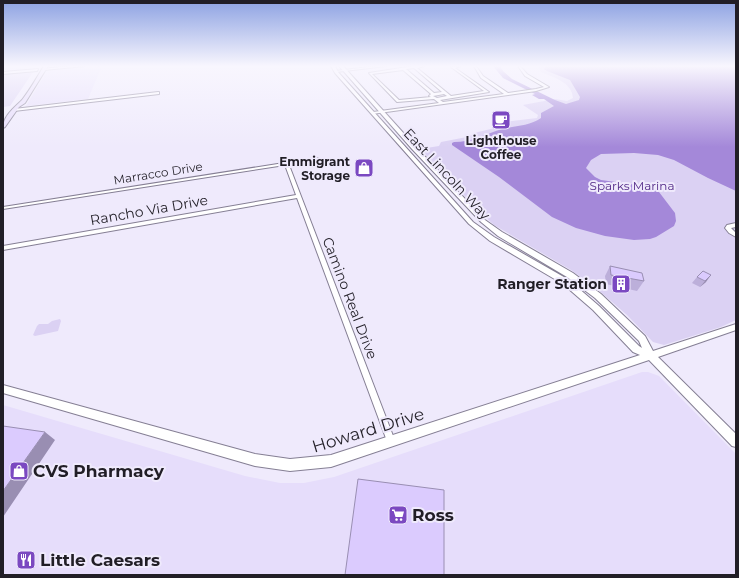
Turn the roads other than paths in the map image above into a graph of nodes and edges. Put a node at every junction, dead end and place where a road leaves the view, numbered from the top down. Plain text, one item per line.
1 (28, 93) edge
2 (158, 93) dead end
3 (356, 93) edge
4 (365, 93) edge
5 (390, 93) edge
6 (430, 93) edge
7 (445, 93) joint
8 (480, 93) edge
9 (514, 93) edge
10 (507, 94) joint
11 (433, 96) junction
12 (19, 97) dead end
13 (450, 97) junction
14 (437, 99) junction
15 (442, 103) junction
16 (16, 108) junction
17 (382, 112) junction
18 (373, 113) junction
19 (3, 126) edge
20 (317, 159) dead end
21 (286, 163) junction
22 (298, 196) junction
23 (3, 208) edge
24 (736, 225) edge
25 (736, 235) edge
26 (3, 248) edge
27 (736, 327) edge
28 (650, 356) junction
29 (3, 388) edge
30 (391, 441) junction
31 (736, 442) edge

1 - 16 main road
2 - 16 street
3 - 18 street, East Lincoln Way
4 - 17 street, East Lincoln Way
5 - 11 street
6 - 11 street
7 - 11 street
7 - 13 street
8 - 13 street
9 - 10 street
10 - 15 street
11 - 14 street
12 - 16 main road
13 - 14 street
14 - 15 street
15 - 17 street
16 - 19 main road
17 - 18 street
17 - 28 street, East Lincoln Way
18 - 28 street, East Lincoln Way
20 - 21 street, Marracco Drive
21 - 22 street, Camino Real Drive
21 - 23 street, Marracco Drive
22 - 26 street, Rancho Via Drive
22 - 30 street, Camino Real Drive
24 - 25 street
27 - 28 street, Howard Drive
28 - 30 street, Howard Drive
28 - 31 street, East Lincoln Way
29 - 30 street, Howard Drive

